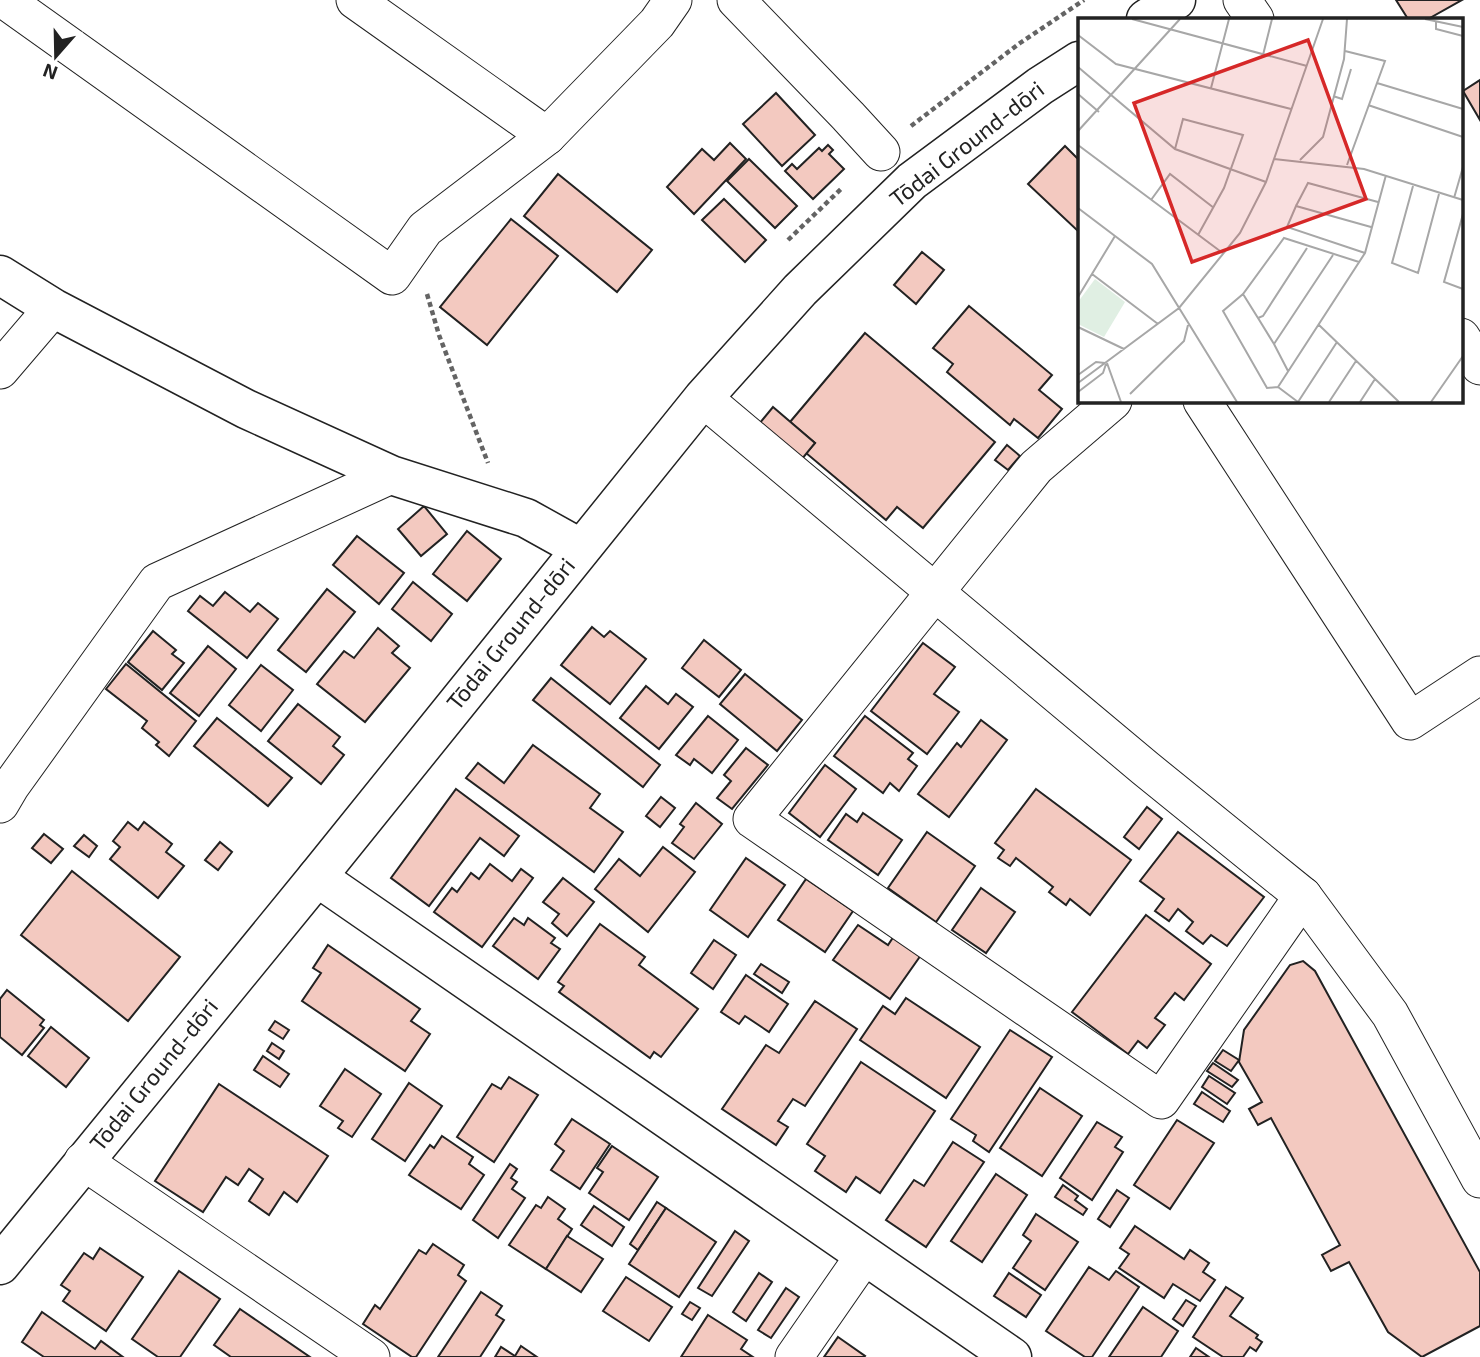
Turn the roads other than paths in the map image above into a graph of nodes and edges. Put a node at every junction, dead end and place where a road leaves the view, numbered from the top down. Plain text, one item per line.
1 (5, 0) edge
2 (355, 0) edge
3 (674, 0) edge
4 (736, 0) edge
5 (1176, 0) edge
6 (1242, 0) edge
7 (1148, 18) edge
8 (1254, 18) edge
9 (1078, 62) edge
10 (547, 136) junction
11 (881, 152) dead end
12 (0, 275) edge
13 (53, 308) junction
14 (1462, 339) edge
15 (1480, 366) edge
16 (0, 370) edge
17 (703, 398) junction
18 (1112, 402) edge
19 (1203, 402) edge
20 (391, 475) junction
21 (580, 548) junction
22 (936, 593) junction
23 (1480, 675) edge
24 (0, 804) edge
25 (317, 877) junction
26 (1303, 896) junction
27 (83, 1161) junction
28 (1480, 1179) edge
29 (864, 1256) junction
30 (0, 1265) edge
31 (371, 1357) edge
32 (794, 1357) edge
33 (1012, 1357) edge

1 - 10 street
2 - 10 street
3 - 10 street
4 - 11 street
5 - 7 street
6 - 8 street
9 - 17 street, Tōdai Ground-dōri
12 - 13 street
13 - 16 street
13 - 20 street
14 - 15 street
17 - 21 street, Tōdai Ground-dōri
17 - 22 street
18 - 22 street
19 - 23 street
20 - 21 street
20 - 24 street
21 - 25 street, Tōdai Ground-dōri
22 - 26 street
22 - 26 street
25 - 27 street, Tōdai Ground-dōri
25 - 29 street
26 - 28 street
27 - 30 street, Tōdai Ground-dōri
27 - 31 street
29 - 32 street
29 - 33 street

